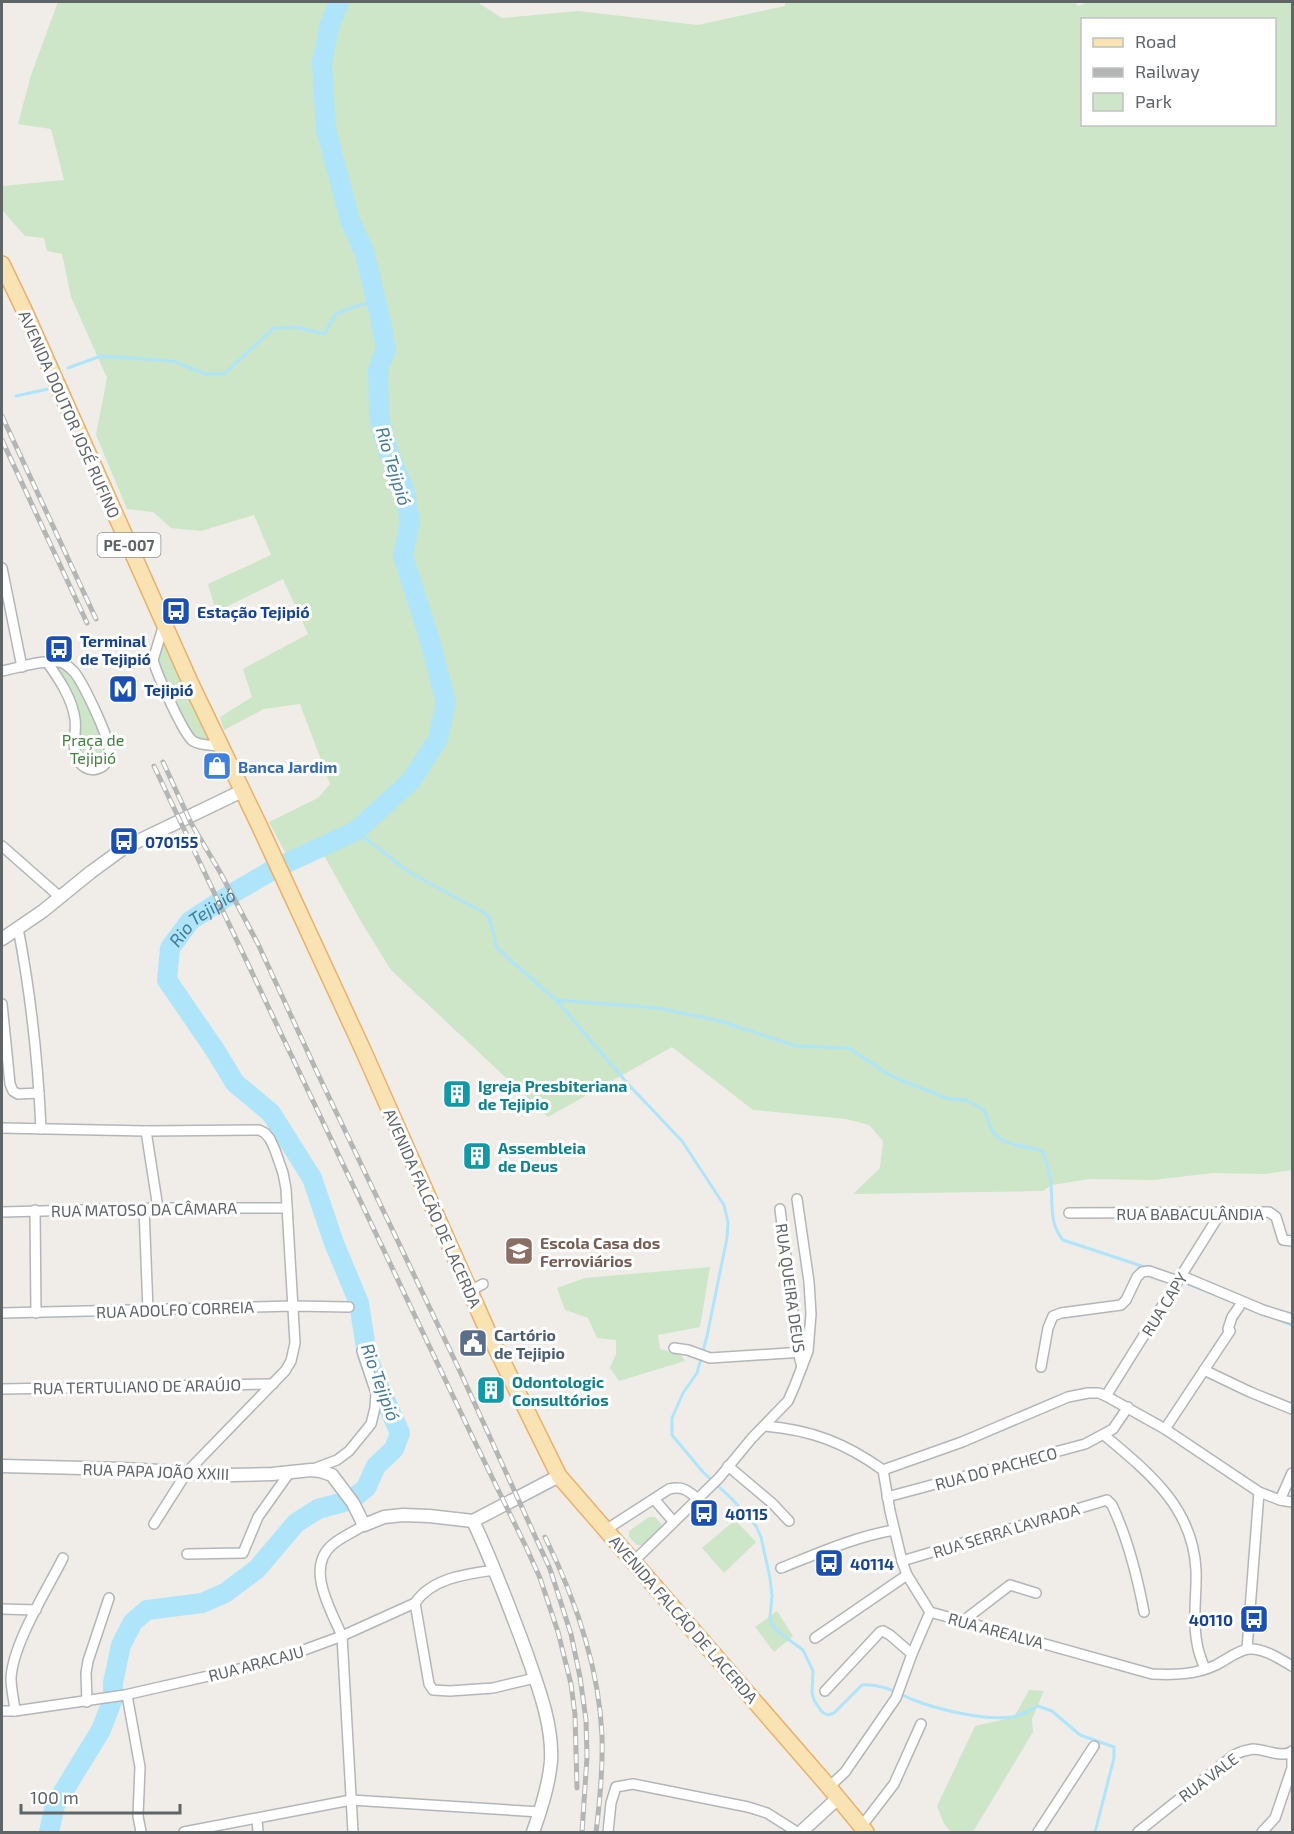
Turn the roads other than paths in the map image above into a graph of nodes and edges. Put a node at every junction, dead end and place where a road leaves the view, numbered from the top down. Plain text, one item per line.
1 (2, 264) edge
2 (2, 568) edge
3 (164, 624) junction
4 (47, 662) junction
5 (22, 667) junction
6 (2, 671) edge
7 (221, 746) junction
8 (243, 791) junction
9 (2, 846) edge
10 (280, 870) joint
11 (60, 897) junction
12 (18, 928) junction
13 (2, 939) edge
14 (2, 1004) edge
15 (39, 1093) junction
16 (2, 1128) edge
17 (41, 1129) junction
18 (146, 1131) junction
19 (797, 1198) dead end
20 (144, 1208) junction
21 (158, 1208) junction
22 (287, 1208) junction
23 (780, 1209) dead end
24 (34, 1210) junction
25 (2, 1212) edge
26 (1221, 1212) junction
27 (1069, 1213) dead end
28 (1293, 1241) edge
29 (1180, 1279) junction
30 (293, 1306) junction
31 (349, 1307) dead end
32 (1239, 1307) dead end
33 (148, 1310) junction
34 (2, 1313) edge
35 (36, 1313) junction
36 (1293, 1319) edge
37 (675, 1348) dead end
38 (362, 1351) dead end
39 (803, 1352) junction
40 (1041, 1367) dead end
41 (1203, 1370) junction
42 (273, 1383) junction
43 (2, 1389) edge
44 (1106, 1396) junction
45 (1128, 1407) junction
46 (1293, 1409) edge
47 (765, 1426) junction
48 (1165, 1429) junction
49 (1104, 1435) junction
50 (2, 1466) edge
51 (728, 1466) junction
52 (311, 1470) junction
53 (883, 1470) junction
54 (187, 1472) junction
55 (291, 1472) junction
56 (1293, 1473) edge
57 (559, 1476) junction
58 (1259, 1492) junction
59 (701, 1496) junction
60 (887, 1497) junction
61 (654, 1499) junction
62 (1280, 1500) junction
63 (1293, 1502) edge
64 (473, 1521) junction
65 (673, 1521) junction
66 (789, 1521) dead end
67 (154, 1524) dead end
68 (364, 1525) junction
69 (607, 1529) junction
70 (894, 1530) junction
71 (187, 1554) dead end
72 (63, 1558) dead end
73 (634, 1561) junction
74 (902, 1561) junction
75 (781, 1568) dead end
76 (494, 1570) junction
77 (907, 1575) junction
78 (1035, 1593) dead end
79 (110, 1598) dead end
80 (416, 1604) junction
81 (2, 1609) edge
82 (36, 1610) junction
83 (930, 1612) junction
84 (1144, 1612) dead end
85 (963, 1621) junction
86 (342, 1636) junction
87 (815, 1638) dead end
88 (1247, 1649) junction
89 (912, 1654) junction
90 (1293, 1666) edge
91 (1205, 1669) junction
92 (535, 1678) junction
93 (825, 1691) dead end
94 (126, 1695) junction
95 (89, 1701) junction
96 (2, 1711) edge
97 (15, 1711) junction
98 (921, 1724) dead end
99 (1094, 1746) dead end
100 (1291, 1752) edge
101 (834, 1793) junction
102 (351, 1800) junction
103 (540, 1812) junction
104 (257, 1819) junction
105 (864, 1830) edge
106 (141, 1833) edge
107 (184, 1833) edge
108 (258, 1833) edge
109 (353, 1833) edge
110 (533, 1833) edge
111 (608, 1833) edge
112 (799, 1833) edge
113 (1038, 1833) edge
114 (1138, 1833) edge
115 (1262, 1833) edge

1 - 3 main road, AVENIDA DOUTOR JOSÉ RUFINO / PE-007
2 - 5 street
3 - 7 main road, AVENIDA DOUTOR JOSÉ RUFINO / PE-007
3 - 7 street
4 - 4 street
4 - 5 street
5 - 6 street
7 - 8 main road, AVENIDA DOUTOR JOSÉ RUFINO / PE-007
8 - 10 main road, AVENIDA DOUTOR JOSÉ RUFINO / PE-007
8 - 11 street
9 - 11 street
10 - 57 main road, AVENIDA FALCÃO DE LACERDA / PE-007
11 - 12 street
12 - 13 street
12 - 15 street
14 - 15 street
15 - 17 street
16 - 17 street
17 - 18 street
18 - 21 street
18 - 22 street
19 - 39 street, RUA QUEIRA DEUS
20 - 21 street, RUA MATOSO DA CÂMARA
20 - 24 street, RUA MATOSO DA CÂMARA
20 - 33 street
21 - 22 street, RUA MATOSO DA CÂMARA
22 - 30 street
23 - 39 street, RUA QUEIRA DEUS
24 - 25 street, RUA MATOSO DA CÂMARA
24 - 35 street
26 - 27 street, RUA BABACULÂNDIA
26 - 28 street, RUA BABACULÂNDIA
26 - 29 street, RUA CAPY
29 - 36 street
29 - 40 street
29 - 44 street, RUA CAPY
30 - 31 street, RUA ADOLFO CORREIA
30 - 33 street, RUA ADOLFO CORREIA
30 - 42 street
32 - 41 street
33 - 35 street, RUA ADOLFO CORREIA
34 - 35 street, RUA ADOLFO CORREIA
37 - 39 street
38 - 52 street, RUA PAPA JOÃO XXIII
39 - 47 street, RUA QUEIRA DEUS
41 - 46 street
41 - 48 street
42 - 43 street, RUA TERTULIANO DE ARAÚJO
42 - 54 street
44 - 45 street
44 - 53 street
45 - 48 street
45 - 49 street
47 - 51 street, RUA QUEIRA DEUS
47 - 53 street
48 - 58 street
49 - 60 street, RUA DO PACHECO
49 - 91 street
50 - 54 street, RUA PAPA JOÃO XXIII
51 - 59 street, RUA QUEIRA DEUS
51 - 66 street
52 - 55 street, RUA PAPA JOÃO XXIII
52 - 68 street, RUA PAPA JOÃO XXIII
53 - 60 street, RUA AREALVA
54 - 55 street, RUA PAPA JOÃO XXIII
54 - 67 street
55 - 71 street
56 - 62 street
57 - 64 street
57 - 69 main road, AVENIDA FALCÃO DE LACERDA / PE-007
58 - 62 street
58 - 88 street
59 - 61 street
59 - 65 street, RUA QUEIRA DEUS
60 - 70 street, RUA AREALVA
61 - 65 street
61 - 69 street
62 - 63 street
64 - 68 street
64 - 76 street
65 - 73 street, RUA QUEIRA DEUS
68 - 86 street
69 - 73 main road, AVENIDA FALCÃO DE LACERDA / PE-007
70 - 74 street, RUA AREALVA
70 - 75 street
72 - 82 street
73 - 101 main road, AVENIDA FALCÃO DE LACERDA / PE-007
74 - 77 street, RUA AREALVA
74 - 84 street, RUA SERRA LAVRADA
76 - 80 street, RUA ARACAJU
76 - 92 street
77 - 83 street, RUA AREALVA
77 - 87 street
78 - 85 street
79 - 95 street
80 - 86 street, RUA ARACAJU
80 - 92 street
81 - 82 street
82 - 97 street
83 - 85 street, RUA AREALVA
83 - 89 street
85 - 91 street, RUA AREALVA
86 - 94 street, RUA ARACAJU
86 - 102 street
88 - 90 street
88 - 91 street, RUA AREALVA
89 - 93 street
89 - 101 street
92 - 103 street
94 - 95 street, RUA ARACAJU
94 - 106 street
95 - 97 street, RUA ARACAJU
96 - 97 street, RUA ARACAJU
98 - 105 street
99 - 113 street
100 - 114 street, RUA VALE
100 - 115 street
101 - 105 main road, AVENIDA FALCÃO DE LACERDA / PE-007
101 - 112 street
102 - 103 street
102 - 104 street
102 - 109 street
103 - 110 street
104 - 107 street
104 - 108 street
111 - 112 street

